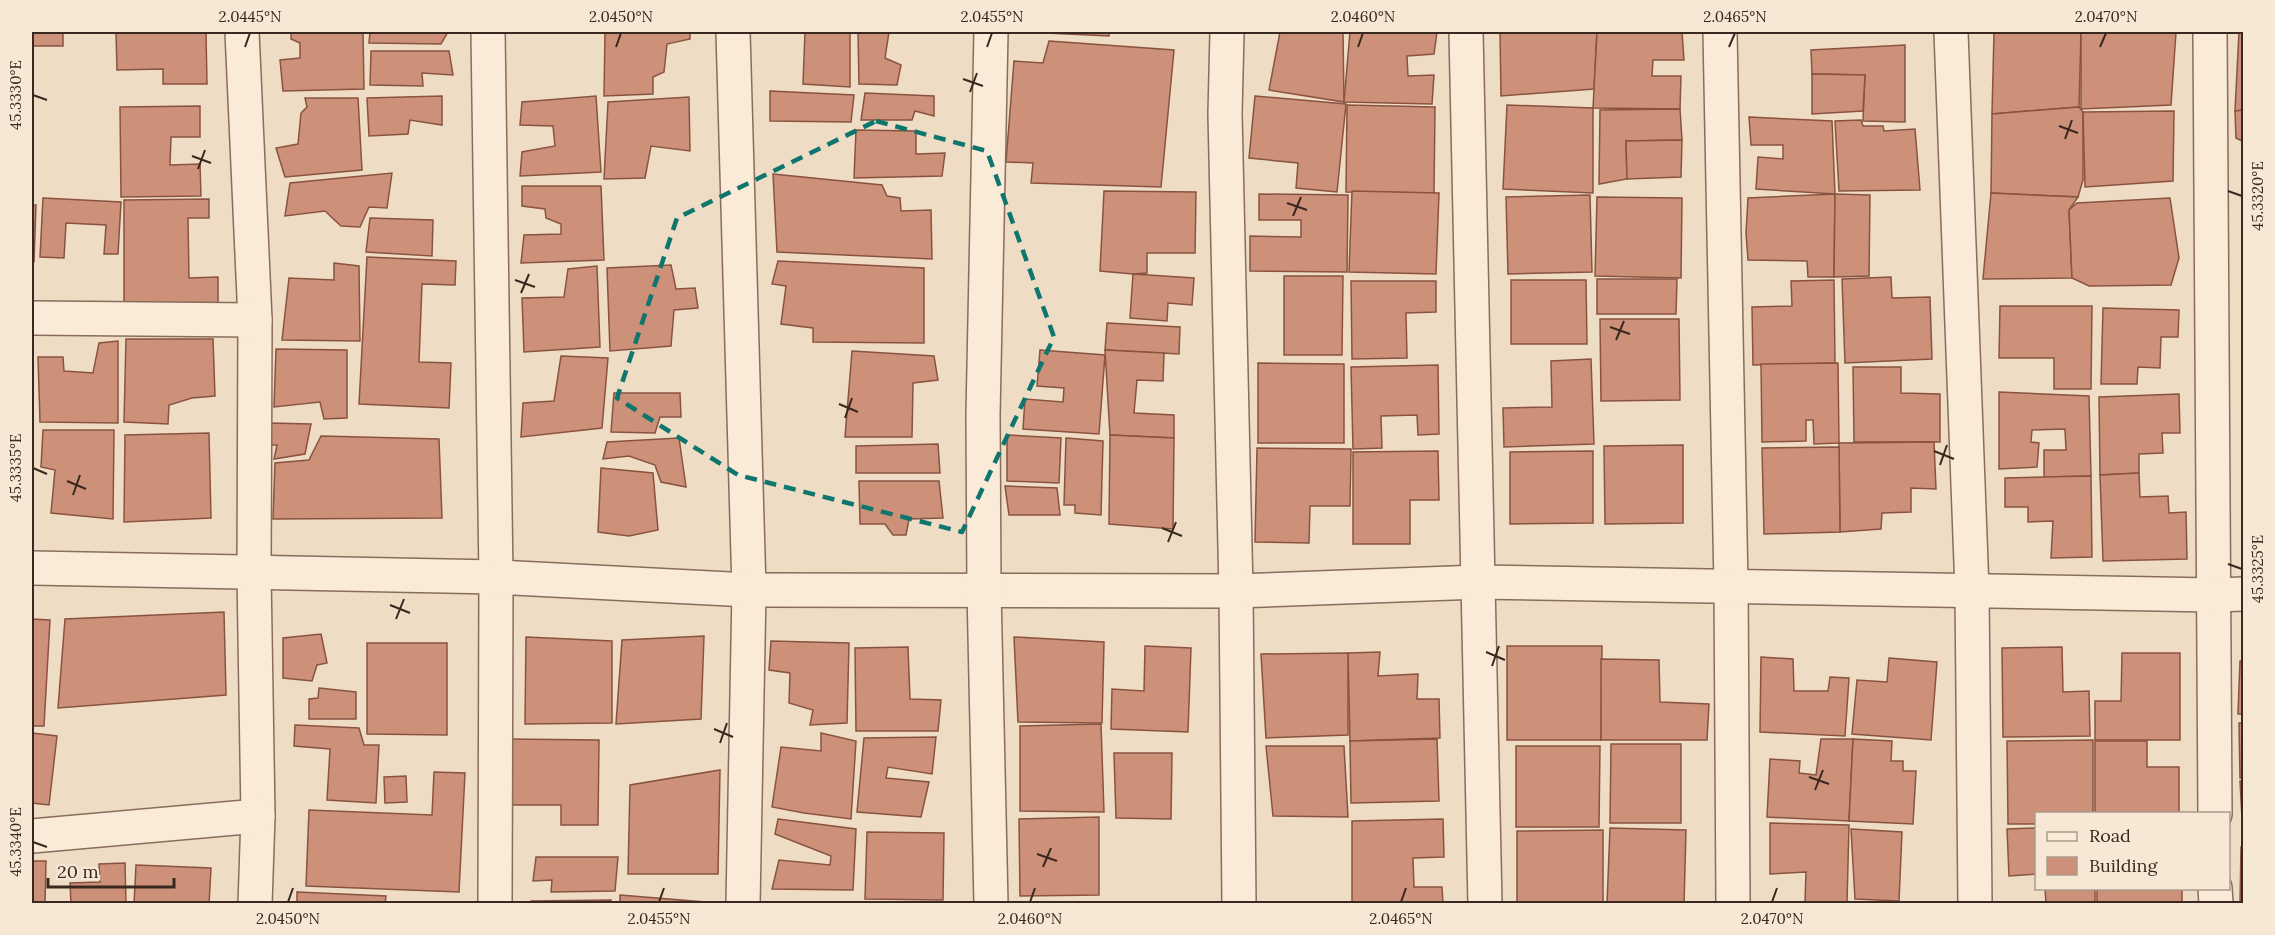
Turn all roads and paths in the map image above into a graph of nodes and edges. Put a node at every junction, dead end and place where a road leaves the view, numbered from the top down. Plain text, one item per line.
1 (242, 32) edge
2 (488, 32) edge
3 (733, 32) edge
4 (991, 32) edge
5 (1227, 32) edge
6 (1466, 32) edge
7 (1720, 32) edge
8 (1951, 32) edge
9 (2210, 32) edge
10 (32, 318) edge
11 (255, 320) junction
12 (32, 568) edge
13 (254, 574) junction
14 (496, 577) junction
15 (1479, 582) junction
16 (1731, 585) junction
17 (749, 590) junction
18 (984, 590) junction
19 (1972, 590) junction
20 (1236, 591) junction
21 (2228, 594) edge
22 (2215, 812) edge
23 (258, 816) junction
24 (32, 836) edge
25 (255, 903) edge
26 (495, 903) edge
27 (743, 903) edge
28 (990, 903) edge
29 (1239, 903) edge
30 (1485, 903) edge
31 (1733, 903) edge
32 (1975, 903) edge

1 - 11 street
2 - 14 street
3 - 17 street
4 - 18 street
5 - 20 street
6 - 15 street
7 - 16 street
8 - 19 street
9 - 21 street
10 - 11 street
11 - 13 street
12 - 13 street
13 - 14 street
13 - 23 street
14 - 17 street
14 - 26 street
15 - 16 street
15 - 20 street
15 - 30 street
16 - 19 street
16 - 31 street
17 - 18 street
17 - 27 street
18 - 20 street
18 - 28 street
19 - 21 street
19 - 32 street
20 - 29 street
21 - 22 street
23 - 24 street
23 - 25 street

